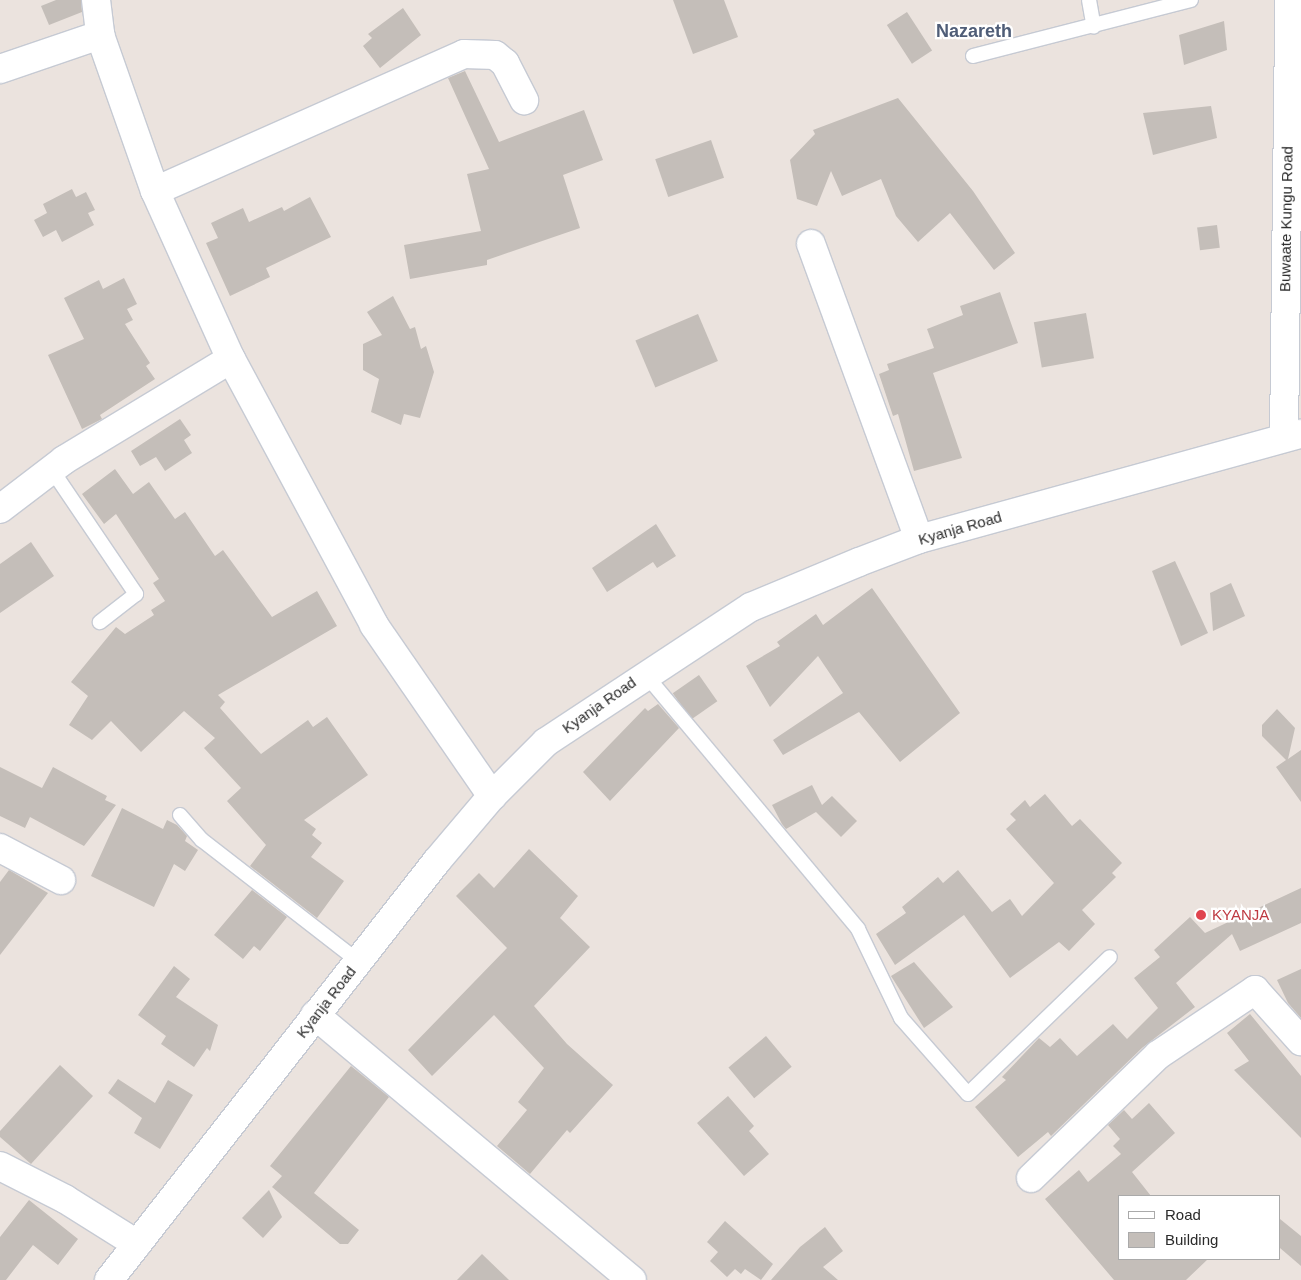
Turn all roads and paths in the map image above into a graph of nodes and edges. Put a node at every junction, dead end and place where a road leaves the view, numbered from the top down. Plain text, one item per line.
1 (96, 0) edge
2 (1089, 0) edge
3 (1192, 0) edge
4 (1289, 0) edge
5 (1094, 27) junction
6 (100, 35) junction
7 (974, 56) dead end
8 (0, 69) edge
9 (524, 100) dead end
10 (155, 191) junction
11 (811, 244) dead end
12 (231, 359) junction
13 (1292, 436) edge
14 (52, 470) junction
15 (0, 509) edge
16 (919, 539) junction
17 (100, 622) dead end
18 (645, 674) junction
19 (492, 796) junction
20 (180, 815) dead end
21 (0, 848) edge
22 (62, 880) dead end
23 (1110, 957) dead end
24 (358, 961) junction
25 (316, 1015) junction
26 (1301, 1041) edge
27 (0, 1166) edge
28 (1031, 1178) dead end
29 (136, 1244) junction
30 (109, 1280) edge
31 (632, 1280) edge

1 - 6 street
2 - 5 lane
3 - 5 lane
4 - 13 street, Buwaate Kungu Road
5 - 7 lane
6 - 8 street
6 - 10 street
9 - 10 street
10 - 12 street
11 - 16 street
12 - 14 street
12 - 19 street
13 - 16 street, Kyanja Road
14 - 15 street
14 - 17 lane
16 - 18 street, Kyanja Road
18 - 19 street, Kyanja Road
18 - 23 lane
19 - 24 street, Kyanja Road
20 - 24 lane
21 - 22 street
24 - 25 street, Kyanja Road
25 - 29 street, Kyanja Road
25 - 31 street
26 - 28 street
27 - 29 street
29 - 30 street, Kyanja Road

